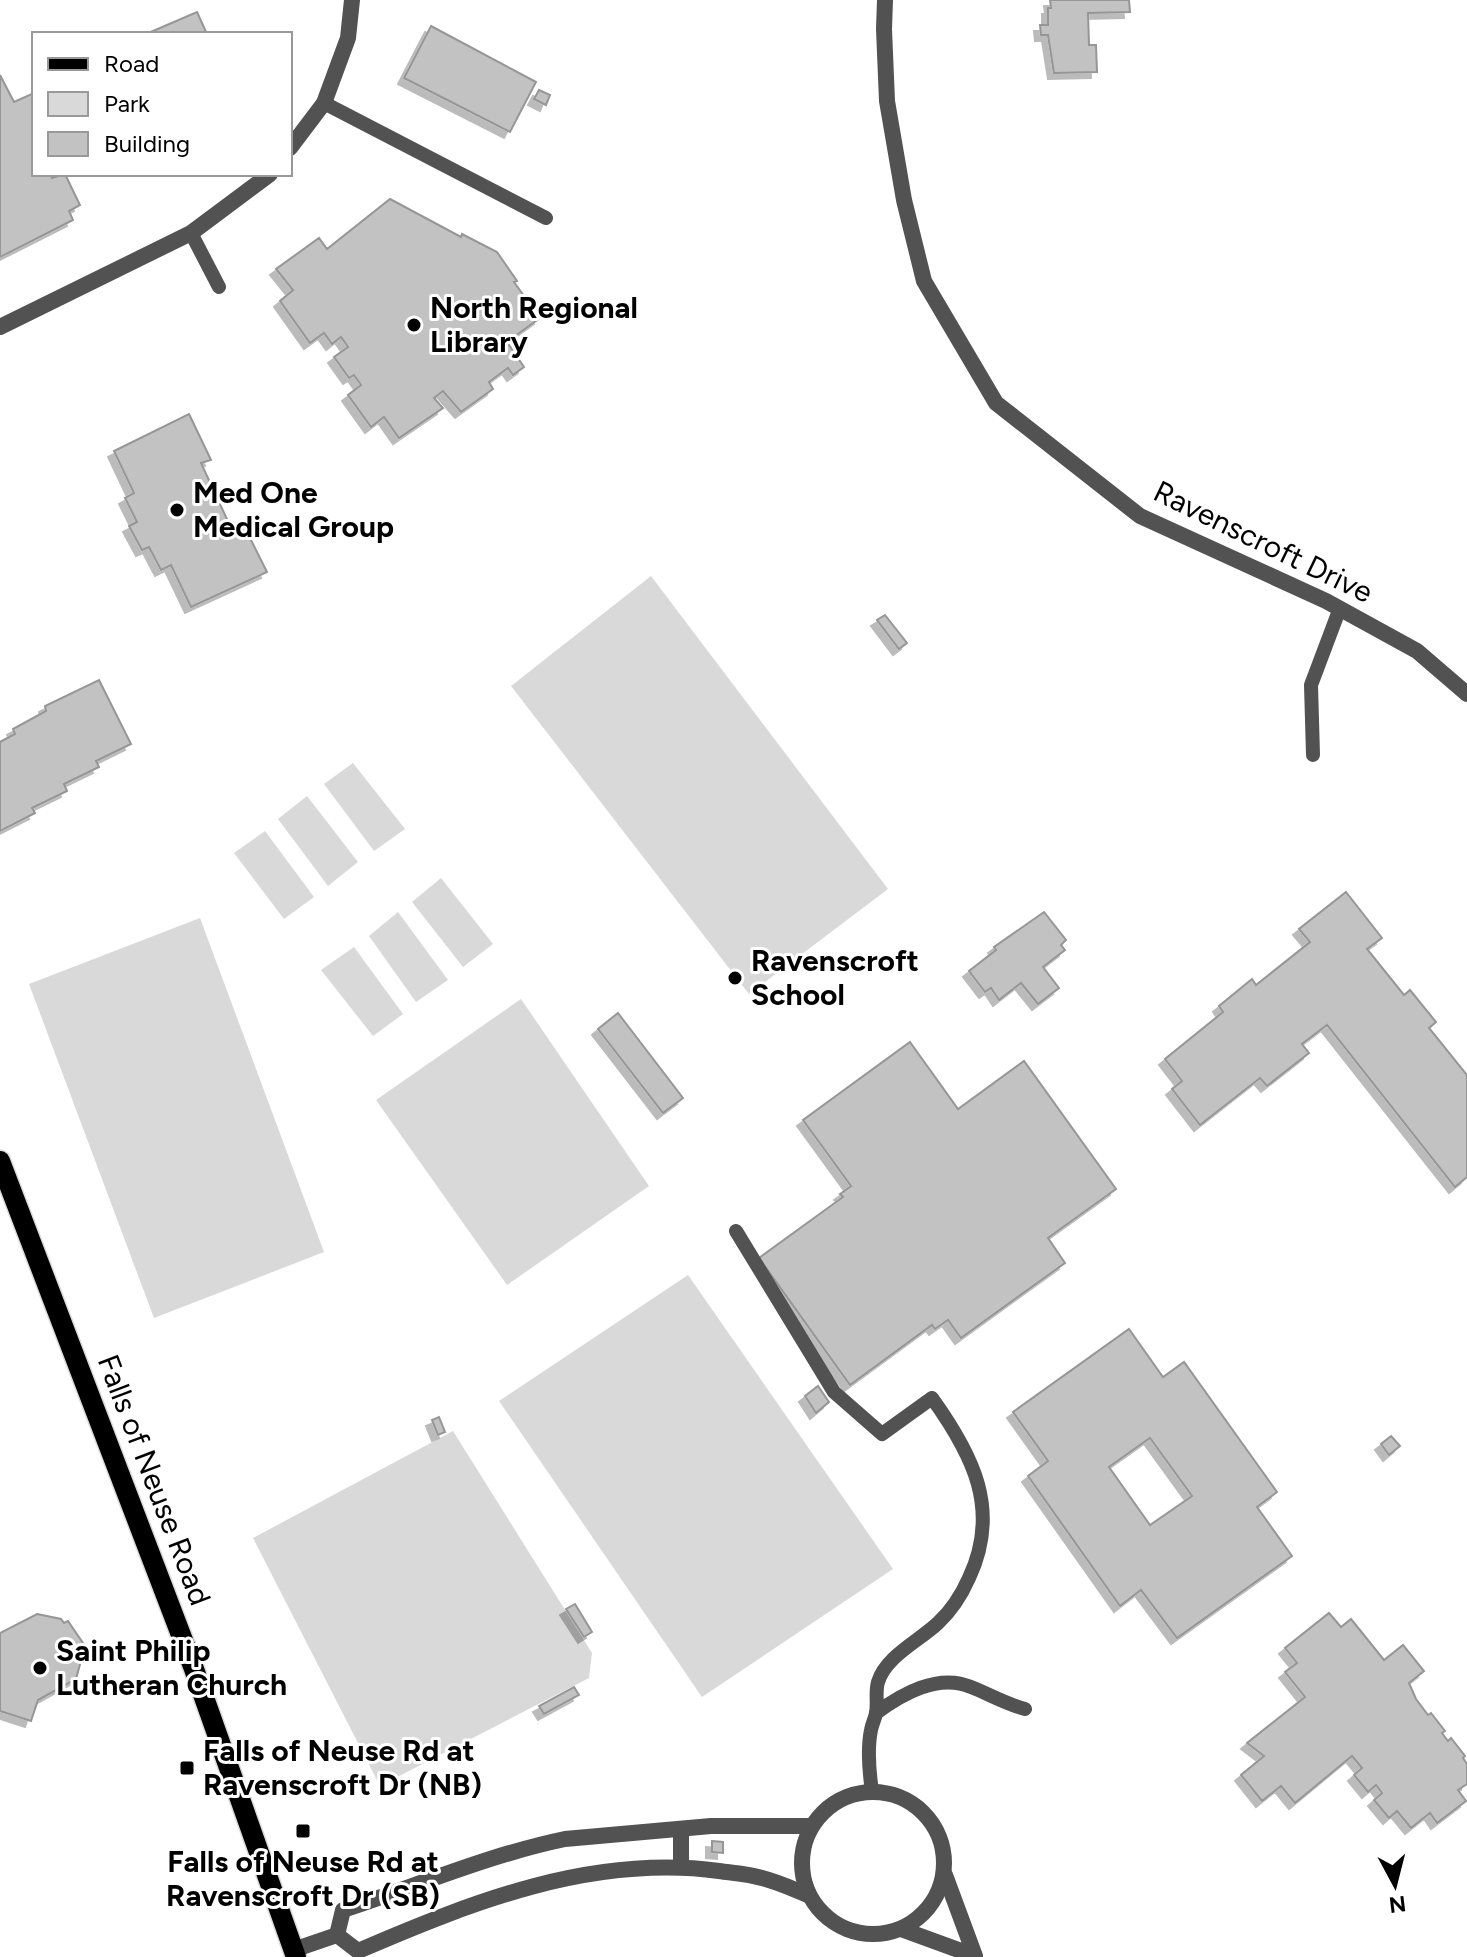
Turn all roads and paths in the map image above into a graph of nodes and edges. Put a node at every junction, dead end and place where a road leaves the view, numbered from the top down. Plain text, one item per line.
1 (352, 0) edge
2 (885, 0) edge
3 (324, 103) junction
4 (292, 145) edge
5 (267, 176) edge
6 (546, 218) dead end
7 (191, 233) junction
8 (219, 287) dead end
9 (0, 327) edge
10 (1340, 608) junction
11 (1467, 694) edge
12 (1313, 755) dead end
13 (0, 1161) edge
14 (736, 1231) dead end
15 (1025, 1709) dead end
16 (876, 1713) junction
17 (872, 1791) junction
18 (811, 1826) junction
19 (681, 1829) junction
20 (681, 1867) junction
21 (945, 1875) junction
22 (808, 1895) junction
23 (901, 1929) junction
24 (337, 1935) junction
25 (295, 1954) edge
26 (976, 1957) edge

1 - 3 street
2 - 10 street, Ravenscroft Drive
3 - 4 street
3 - 6 lane
5 - 7 street
7 - 8 lane
7 - 9 street
10 - 11 street, Ravenscroft Drive
10 - 12 lane
13 - 25 main road, Falls of Neuse Road
14 - 16 lane
15 - 16 lane
16 - 17 lane
17 - 18 street
17 - 21 street
18 - 19 street
18 - 22 street
19 - 20 street
19 - 24 street
20 - 22 street
20 - 24 street
21 - 23 street
21 - 26 street
22 - 23 street
23 - 26 street
24 - 25 street

